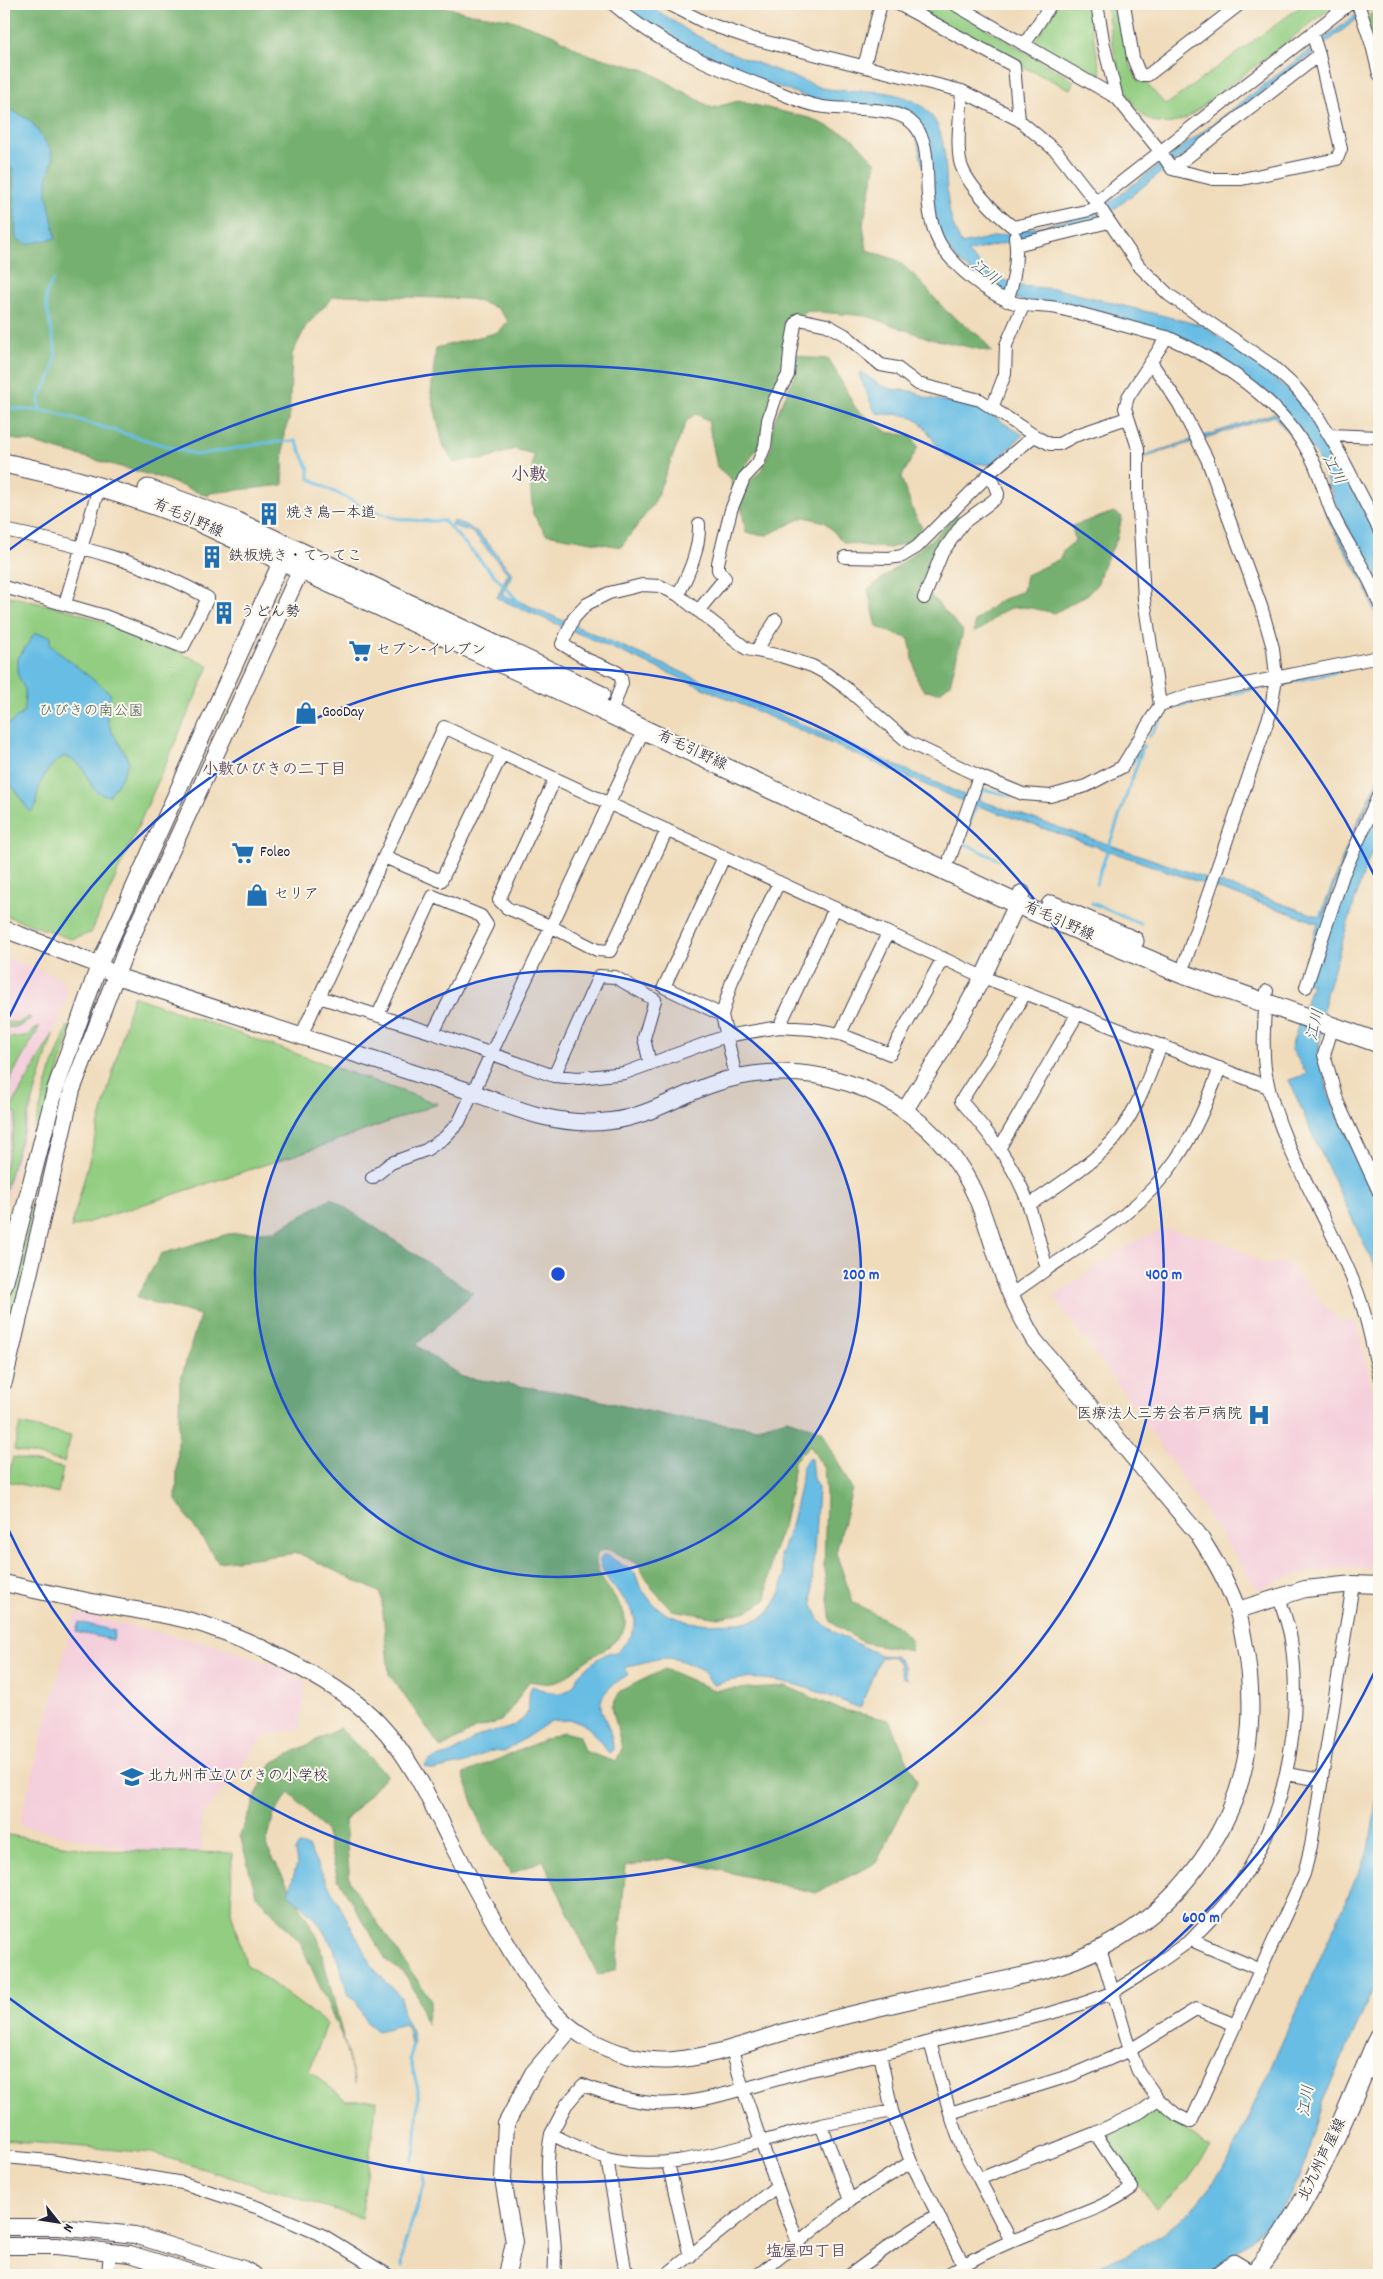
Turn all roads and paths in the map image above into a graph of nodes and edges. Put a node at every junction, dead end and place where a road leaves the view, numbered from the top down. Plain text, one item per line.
1 (613, 4) edge
2 (669, 4) edge
3 (881, 4) edge
4 (898, 4) edge
5 (1051, 4) edge
6 (1097, 4) edge
7 (1124, 4) edge
8 (1240, 4) edge
9 (1349, 4) edge
10 (1358, 4) edge
11 (959, 5) edge
12 (1312, 33) junction
13 (1024, 46) junction
14 (1319, 55) junction
15 (864, 66) junction
16 (1379, 74) edge
17 (962, 91) junction
18 (1117, 98) junction
19 (1019, 120) junction
20 (1160, 151) junction
21 (1172, 169) junction
22 (1098, 204) junction
23 (1108, 220) junction
24 (1013, 227) junction
25 (1016, 245) junction
26 (1007, 301) junction
27 (1024, 304) junction
28 (1167, 337) junction
29 (1151, 362) junction
30 (992, 408) junction
31 (1127, 418) junction
32 (1329, 435) junction
33 (1034, 436) junction
34 (1379, 437) edge
35 (4, 452) edge
36 (4, 463) edge
37 (992, 472) junction
38 (99, 487) junction
39 (1005, 504) dead end
40 (699, 524) dead end
41 (1379, 529) edge
42 (4, 530) edge
43 (82, 547) junction
44 (845, 556) dead end
45 (282, 562) junction
46 (301, 562) junction
47 (4, 587) edge
48 (678, 594) junction
49 (924, 598) dead end
50 (1379, 603) edge
51 (65, 604) junction
52 (698, 611) junction
53 (776, 620) dead end
54 (756, 651) junction
55 (1379, 657) edge
56 (1276, 678) junction
57 (1160, 705) junction
58 (614, 708) junction
59 (644, 729) junction
60 (502, 754) junction
61 (979, 776) junction
62 (555, 779) junction
63 (1379, 794) edge
64 (608, 803) junction
65 (667, 830) junction
66 (384, 857) junction
67 (724, 857) junction
68 (950, 858) junction
69 (779, 882) junction
70 (1019, 898) junction
71 (835, 908) junction
72 (550, 926) junction
73 (4, 929) edge
74 (888, 933) junction
75 (943, 958) junction
76 (1186, 962) junction
77 (99, 965) junction
78 (116, 976) junction
79 (983, 977) junction
80 (1306, 987) dead end
81 (1025, 993) junction
82 (319, 997) junction
83 (1269, 999) junction
84 (1078, 1014) junction
85 (378, 1015) junction
86 (722, 1015) junction
87 (1327, 1021) junction
88 (779, 1028) junction
89 (1379, 1031) edge
90 (433, 1033) junction
91 (840, 1034) junction
92 (301, 1036) junction
93 (726, 1036) junction
94 (1379, 1043) edge
95 (1162, 1045) junction
96 (491, 1052) junction
97 (650, 1064) junction
98 (1220, 1068) junction
99 (554, 1076) junction
100 (736, 1077) junction
101 (1268, 1087) junction
102 (472, 1092) junction
103 (905, 1110) junction
104 (999, 1149) junction
105 (372, 1178) dead end
106 (1379, 1192) edge
107 (1029, 1205) junction
108 (1047, 1269) junction
109 (4, 1287) edge
110 (1010, 1295) junction
111 (1379, 1374) edge
112 (4, 1382) edge
113 (4, 1583) edge
114 (1353, 1584) junction
115 (1379, 1585) edge
116 (1278, 1596) junction
117 (1238, 1610) junction
118 (1286, 1774) junction
119 (1322, 1780) junction
120 (1191, 1940) junction
121 (1100, 1949) junction
122 (1261, 1970) junction
123 (1113, 1992) junction
124 (1236, 2025) junction
125 (571, 2028) junction
126 (1379, 2036) edge
127 (930, 2042) junction
128 (732, 2049) junction
129 (1130, 2050) junction
130 (880, 2054) junction
131 (1379, 2066) edge
132 (743, 2089) junction
133 (1158, 2099) junction
134 (892, 2111) junction
135 (950, 2113) junction
136 (821, 2125) junction
137 (1095, 2133) junction
138 (552, 2134) junction
139 (761, 2142) junction
140 (4, 2157) edge
141 (607, 2158) junction
142 (911, 2162) junction
143 (668, 2163) junction
144 (979, 2179) junction
145 (777, 2186) junction
146 (850, 2200) junction
147 (938, 2214) junction
148 (4, 2227) edge
149 (1011, 2241) junction
150 (798, 2243) junction
151 (4, 2246) edge
152 (110, 2252) junction
153 (690, 2257) junction
154 (963, 2264) junction
155 (108, 2275) edge
156 (199, 2275) edge
157 (254, 2275) edge
158 (388, 2275) edge
159 (507, 2275) edge
160 (554, 2275) edge
161 (632, 2275) edge
162 (666, 2275) edge
163 (758, 2275) edge
164 (850, 2275) edge
165 (947, 2275) edge
166 (1218, 2275) edge
167 (1253, 2275) edge
168 (1268, 2275) edge

1 - 26 street
2 - 15 street
3 - 15 street
4 - 19 street
5 - 13 street
6 - 18 street
7 - 8 street
9 - 12 street
10 - 16 street
11 - 13 street
12 - 14 street
12 - 20 street
13 - 18 street
14 - 21 street
14 - 21 street
15 - 17 street
17 - 19 street
17 - 24 street
18 - 20 street
19 - 22 street
20 - 21 street
20 - 22 street
22 - 23 street
22 - 24 street
23 - 25 street
23 - 32 street
24 - 25 street
25 - 26 street
26 - 27 street
27 - 28 street
27 - 30 street
28 - 29 street
28 - 50 street
29 - 31 street
29 - 56 street
30 - 33 street
30 - 52 street
31 - 33 street
31 - 57 street
32 - 34 street
32 - 41 street
33 - 37 street
35 - 46 main road, 有毛引野線
36 - 38 main road, 有毛引野線
37 - 39 street
37 - 44 street
37 - 49 street
38 - 43 street
38 - 45 main road, 有毛引野線
40 - 48 street
42 - 43 street
43 - 51 street
43 - 51 street
45 - 46 main road, 有毛引野線
45 - 77 street
46 - 58 main road, 有毛引野線
46 - 78 street
47 - 51 street
48 - 52 street
48 - 58 street
52 - 54 street
53 - 54 street
54 - 61 street
55 - 56 street
56 - 57 street
56 - 76 street
57 - 61 street
58 - 59 main road, 有毛引野線
58 - 68 main road, 有毛引野線
59 - 64 street
59 - 70 main road, 有毛引野線
60 - 62 street
60 - 66 street
60 - 66 street
61 - 68 street
62 - 64 street
62 - 72 street
63 - 80 street
64 - 65 street
64 - 72 street
65 - 67 street
65 - 72 street
66 - 82 street
67 - 69 street
67 - 86 street
68 - 70 main road, 有毛引野線
69 - 71 street
69 - 86 street
70 - 76 main road, 有毛引野線
70 - 79 street
70 - 83 main road, 有毛引野線
71 - 74 street
71 - 88 street
72 - 96 street
73 - 77 street
74 - 75 street
74 - 91 street
75 - 79 street
75 - 91 street
76 - 83 main road, 有毛引野線
77 - 78 street
77 - 109 street
78 - 92 street
78 - 112 street
79 - 81 street
79 - 103 street
81 - 84 street
81 - 104 street
82 - 85 street
82 - 92 street
83 - 87 main road, 有毛引野線
83 - 101 street
84 - 95 street
84 - 104 street
85 - 90 street
85 - 90 street
86 - 93 street
87 - 89 main road, 有毛引野線
87 - 94 main road, 有毛引野線
87 - 106 street
88 - 91 street
88 - 93 street
90 - 96 street
92 - 102 street
93 - 97 street
93 - 100 street
95 - 98 street
95 - 107 street
96 - 99 street
96 - 102 street
97 - 99 street
97 - 99 street
98 - 101 street
98 - 108 street
100 - 102 street
100 - 103 street
101 - 111 street
102 - 105 street
103 - 110 street
104 - 107 street
107 - 108 street
108 - 110 street
110 - 117 street
113 - 125 street
114 - 115 street
114 - 116 street
114 - 119 street
116 - 117 street
116 - 118 street
117 - 121 street
118 - 119 street
118 - 120 street
119 - 122 street
120 - 122 street
120 - 123 street
121 - 123 street
121 - 128 street
122 - 124 street
123 - 127 street
123 - 129 street
124 - 129 street
124 - 133 street
125 - 128 street
125 - 159 street
126 - 167 main road, 北九州芦屋線
127 - 130 street
127 - 135 street
128 - 132 street
129 - 133 street
129 - 135 street
130 - 132 street
130 - 134 street
131 - 168 main road, 北九州芦屋線
132 - 138 street
132 - 139 street
133 - 137 street
134 - 136 street
134 - 142 street
135 - 144 street
136 - 139 street
136 - 146 street
137 - 144 street
137 - 149 street
138 - 141 street
138 - 160 street
139 - 143 street
139 - 145 street
140 - 158 street
141 - 143 street
141 - 161 street
142 - 146 street
142 - 147 street
143 - 153 street
144 - 149 street
145 - 150 street
145 - 153 street
146 - 150 street
147 - 154 street
147 - 164 street
148 - 157 street
149 - 154 street
150 - 163 street
151 - 152 street
152 - 155 street
152 - 156 street
153 - 162 street
154 - 165 street
166 - 167 street

